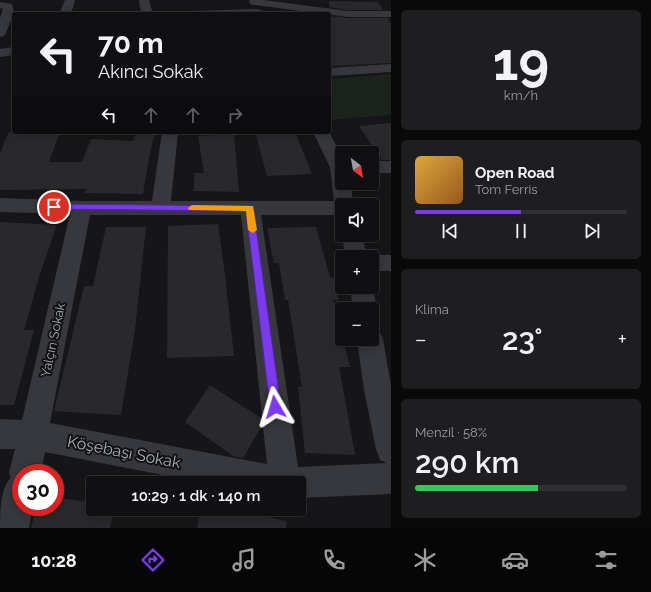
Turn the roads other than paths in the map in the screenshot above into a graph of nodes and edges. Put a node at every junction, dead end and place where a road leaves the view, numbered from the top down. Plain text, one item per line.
1 (70, 0) edge
2 (144, 0) edge
3 (0, 5) edge
4 (256, 7) edge
5 (66, 12) edge
6 (147, 12) edge
7 (210, 12) edge
8 (322, 12) edge
9 (331, 13) edge
10 (391, 14) edge
11 (0, 33) edge
12 (12, 51) edge
13 (0, 53) edge
14 (391, 68) edge
15 (331, 72) edge
16 (170, 134) edge
17 (322, 134) edge
18 (335, 158) edge
19 (379, 167) edge
20 (391, 167) edge
21 (0, 205) edge
22 (81, 208) junction
23 (161, 208) junction
24 (250, 208) junction
25 (335, 208) edge
26 (391, 263) edge
27 (379, 264) edge
28 (371, 346) edge
29 (0, 434) edge
30 (33, 435) junction
31 (391, 449) edge
32 (27, 464) edge
33 (248, 476) edge
34 (284, 476) edge
35 (391, 478) edge
36 (306, 482) edge
37 (15, 516) edge
38 (12, 528) edge

1 - 5 street
2 - 6 street
3 - 11 street
4 - 7 street
4 - 8 street
9 - 10 street
12 - 13 street
14 - 15 street
16 - 23 street
17 - 18 street
19 - 20 street
21 - 22 street
22 - 23 street
22 - 30 street, Yalçın Sokak
23 - 24 street
24 - 25 street
24 - 34 street
26 - 27 street
28 - 31 street
29 - 30 street, Köşebaşı Sokak
30 - 32 street, Yalçın Sokak
30 - 33 street, Köşebaşı Sokak
35 - 36 street, Köşebaşı Sokak
37 - 38 street

